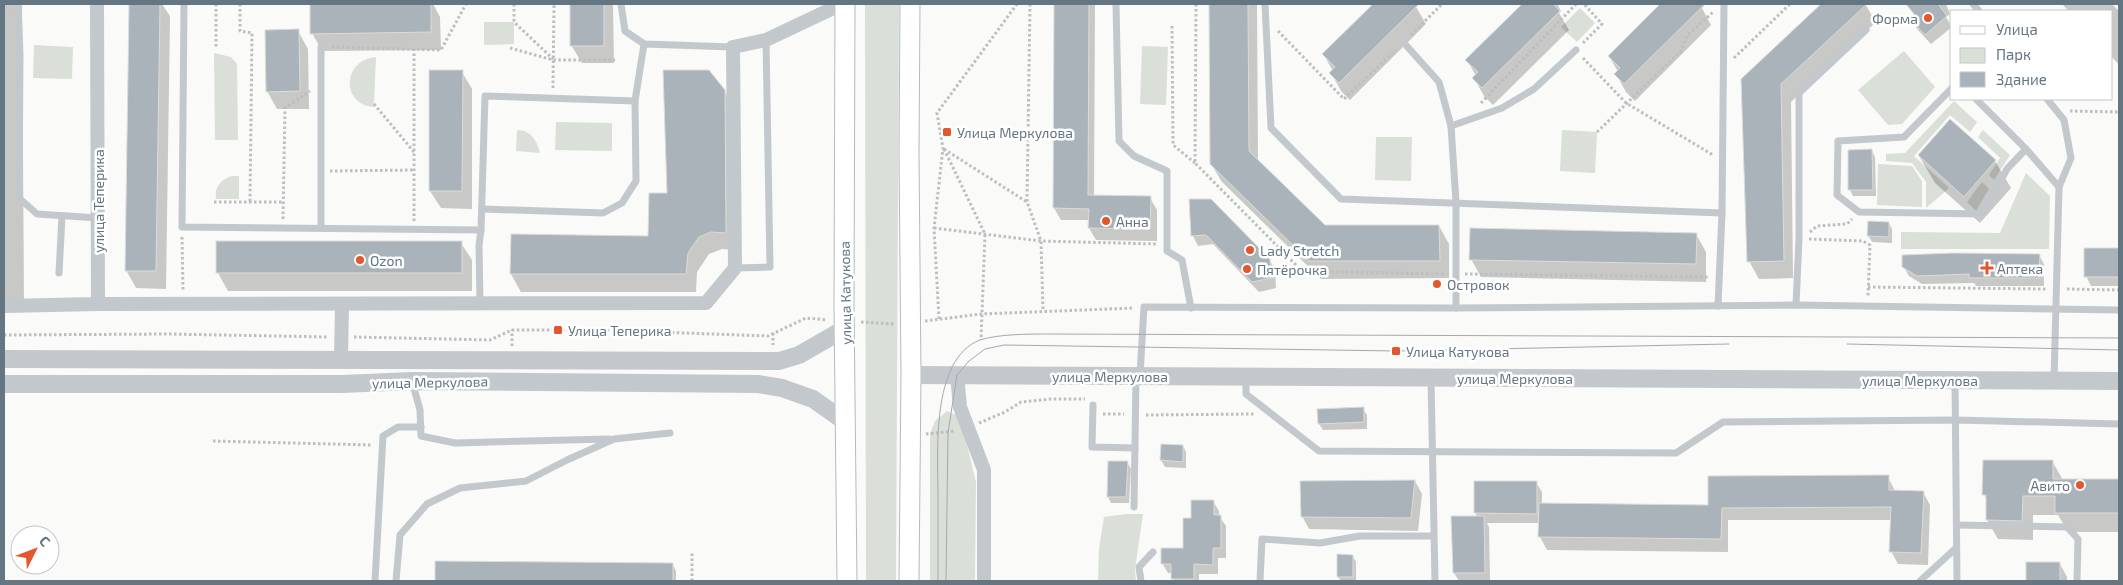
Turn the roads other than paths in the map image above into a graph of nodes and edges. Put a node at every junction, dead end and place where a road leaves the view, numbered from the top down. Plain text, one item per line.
1 (18, 4) edge
2 (97, 4) edge
3 (184, 4) edge
4 (621, 4) edge
5 (844, 4) edge
6 (910, 4) edge
7 (1116, 4) edge
8 (1265, 4) edge
9 (1724, 4) edge
10 (1866, 30) dead end
11 (766, 40) junction
12 (1404, 43) road end
13 (644, 44) junction
14 (321, 46) road end
15 (733, 47) junction
16 (1576, 50) road end
17 (1950, 90) edge
18 (1977, 100) edge
19 (2048, 100) edge
20 (635, 101) junction
21 (1451, 126) junction
22 (2026, 149) junction
23 (2060, 187) junction
24 (1456, 202) junction
25 (482, 209) junction
26 (1722, 213) junction
27 (62, 216) junction
28 (98, 218) junction
29 (321, 228) junction
30 (481, 230) junction
31 (735, 268) junction
32 (59, 273) dead end
33 (98, 304) junction
34 (342, 304) junction
35 (480, 305) junction
36 (1796, 305) junction
37 (4, 306) edge
38 (1718, 306) junction
39 (1191, 308) junction
40 (1456, 308) junction
41 (2056, 310) junction
42 (2119, 310) edge
43 (845, 324) junction
44 (4, 359) edge
45 (341, 360) junction
46 (911, 374) junction
47 (957, 375) junction
48 (1138, 376) junction
49 (1246, 377) junction
50 (1431, 378) junction
51 (1955, 380) junction
52 (412, 381) junction
53 (2054, 381) junction
54 (2119, 382) edge
55 (4, 384) edge
56 (1093, 402) road end
57 (1956, 420) junction
58 (847, 424) junction
59 (2119, 424) edge
60 (421, 427) junction
61 (670, 433) dead end
62 (614, 439) junction
63 (1135, 448) junction
64 (1432, 453) junction
65 (1134, 507) dead end
66 (1957, 525) junction
67 (1433, 536) junction
68 (1956, 548) junction
69 (1153, 552) dead end
70 (375, 581) edge
71 (396, 581) edge
72 (847, 581) edge
73 (909, 581) edge
74 (984, 581) edge
75 (1141, 581) edge
76 (1260, 581) edge
77 (1435, 581) edge
78 (1920, 581) edge
79 (1957, 581) edge
80 (2077, 581) edge

1 - 27 lane
2 - 28 street, улица Теперика
3 - 29 lane
4 - 13 lane
5 - 11 street
5 - 43 main road, улица Катукова
6 - 46 main road
7 - 39 lane
8 - 24 lane
9 - 26 lane
10 - 36 lane
11 - 15 street
11 - 31 lane
12 - 21 lane
13 - 15 lane
13 - 20 lane
14 - 29 lane
15 - 31 street
16 - 21 lane
17 - 22 lane
18 - 22 lane
19 - 23 lane
20 - 25 lane
20 - 25 lane
21 - 24 lane
22 - 23 lane
23 - 41 lane
24 - 26 lane
24 - 40 lane
25 - 30 lane
26 - 38 lane
27 - 28 lane
27 - 32 lane
28 - 33 street, улица Теперика
29 - 30 lane
30 - 35 lane
31 - 35 street
33 - 34 street
33 - 37 street
34 - 35 street
34 - 45 street
36 - 38 lane
36 - 41 lane
38 - 40 lane
39 - 40 lane
39 - 48 lane
41 - 42 lane
41 - 53 lane
43 - 45 street, улица Меркулова
43 - 58 main road, улица Катукова
44 - 45 street, улица Меркулова
46 - 47 street, улица Меркулова
46 - 73 main road
47 - 48 street, улица Меркулова
47 - 74 street
48 - 49 street, улица Меркулова
48 - 63 lane
49 - 50 street, улица Меркулова
49 - 64 lane
50 - 51 street, улица Меркулова
50 - 64 lane
51 - 53 street, улица Меркулова
51 - 57 lane
52 - 55 street, улица Меркулова
52 - 58 street, улица Меркулова
52 - 60 lane
53 - 54 street, улица Меркулова
56 - 63 lane
57 - 59 lane
57 - 64 lane
57 - 66 lane
58 - 72 main road, улица Катукова
60 - 62 lane
60 - 70 lane
61 - 62 lane
62 - 71 lane
63 - 65 lane
64 - 67 lane
66 - 68 lane
66 - 80 lane
67 - 76 lane
67 - 77 lane
68 - 78 lane
68 - 79 lane
69 - 75 lane

